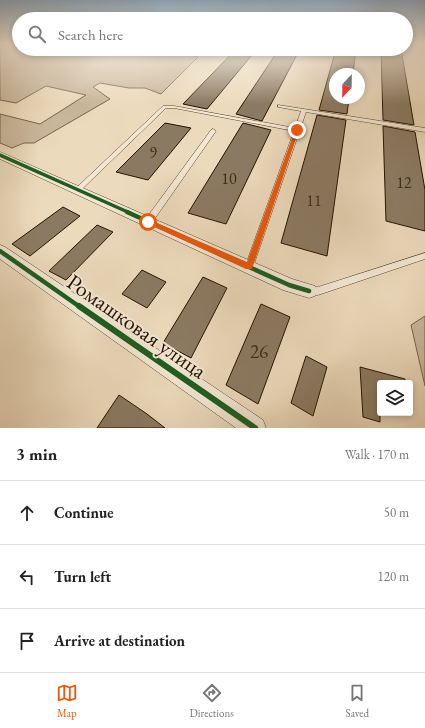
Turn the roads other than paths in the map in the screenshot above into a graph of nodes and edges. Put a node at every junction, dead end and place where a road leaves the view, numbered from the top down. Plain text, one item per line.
1 (280, 106) dead end
2 (304, 110) junction
3 (297, 130) junction
4 (425, 130) edge
5 (213, 131) dead end
6 (0, 155) edge
7 (77, 190) junction
8 (148, 222) junction
9 (0, 251) edge
10 (425, 256) edge
11 (249, 267) junction
12 (309, 291) joint
13 (255, 428) edge

1 - 2 lane
2 - 3 lane
2 - 4 lane
3 - 7 lane
3 - 11 lane
5 - 8 lane
6 - 7 street
7 - 8 street
8 - 11 street
9 - 13 street, Ромашковая улица
10 - 12 lane
11 - 12 street

